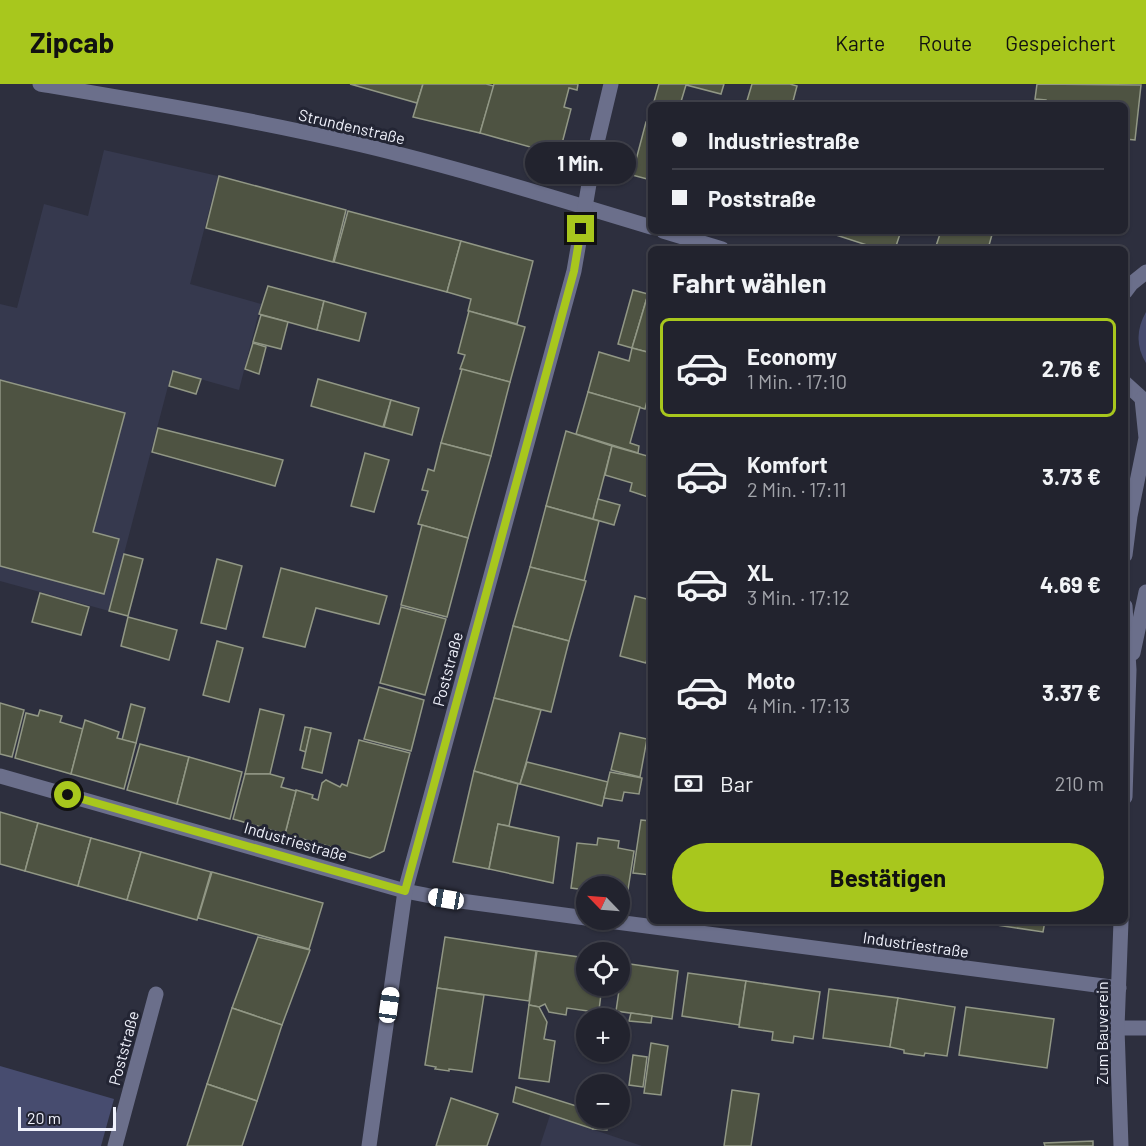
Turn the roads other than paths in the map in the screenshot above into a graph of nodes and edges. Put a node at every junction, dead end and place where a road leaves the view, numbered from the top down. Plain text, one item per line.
1 (40, 84) edge
2 (611, 84) edge
3 (585, 207) junction
4 (648, 226) edge
5 (673, 234) edge
6 (712, 246) edge
7 (1146, 272) edge
8 (1128, 288) edge
9 (1128, 386) edge
10 (1144, 401) edge
11 (1128, 532) edge
12 (1146, 592) edge
13 (1128, 654) edge
14 (1129, 670) junction
15 (1128, 702) edge
16 (0, 776) edge
17 (405, 891) junction
18 (576, 917) edge
19 (630, 924) edge
20 (1121, 924) edge
21 (1119, 988) junction
22 (156, 994) dead end
23 (1118, 1028) junction
24 (1146, 1028) edge
25 (115, 1146) edge
26 (369, 1146) edge
27 (1121, 1146) edge

1 - 3 street, Strundenstraße
2 - 3 street, Poststraße
3 - 4 street, Strundenstraße
3 - 17 street, Poststraße
5 - 6 street
7 - 8 street
9 - 10 street
10 - 11 street
12 - 14 street
13 - 14 street
14 - 15 street
16 - 17 street, Industriestraße
17 - 18 street, Industriestraße
17 - 26 street, Poststraße
19 - 21 street, Industriestraße
20 - 21 street, Zum Bauverein
21 - 23 street, Zum Bauverein
22 - 25 street, Poststraße
23 - 24 street
23 - 27 street, Zum Bauverein

